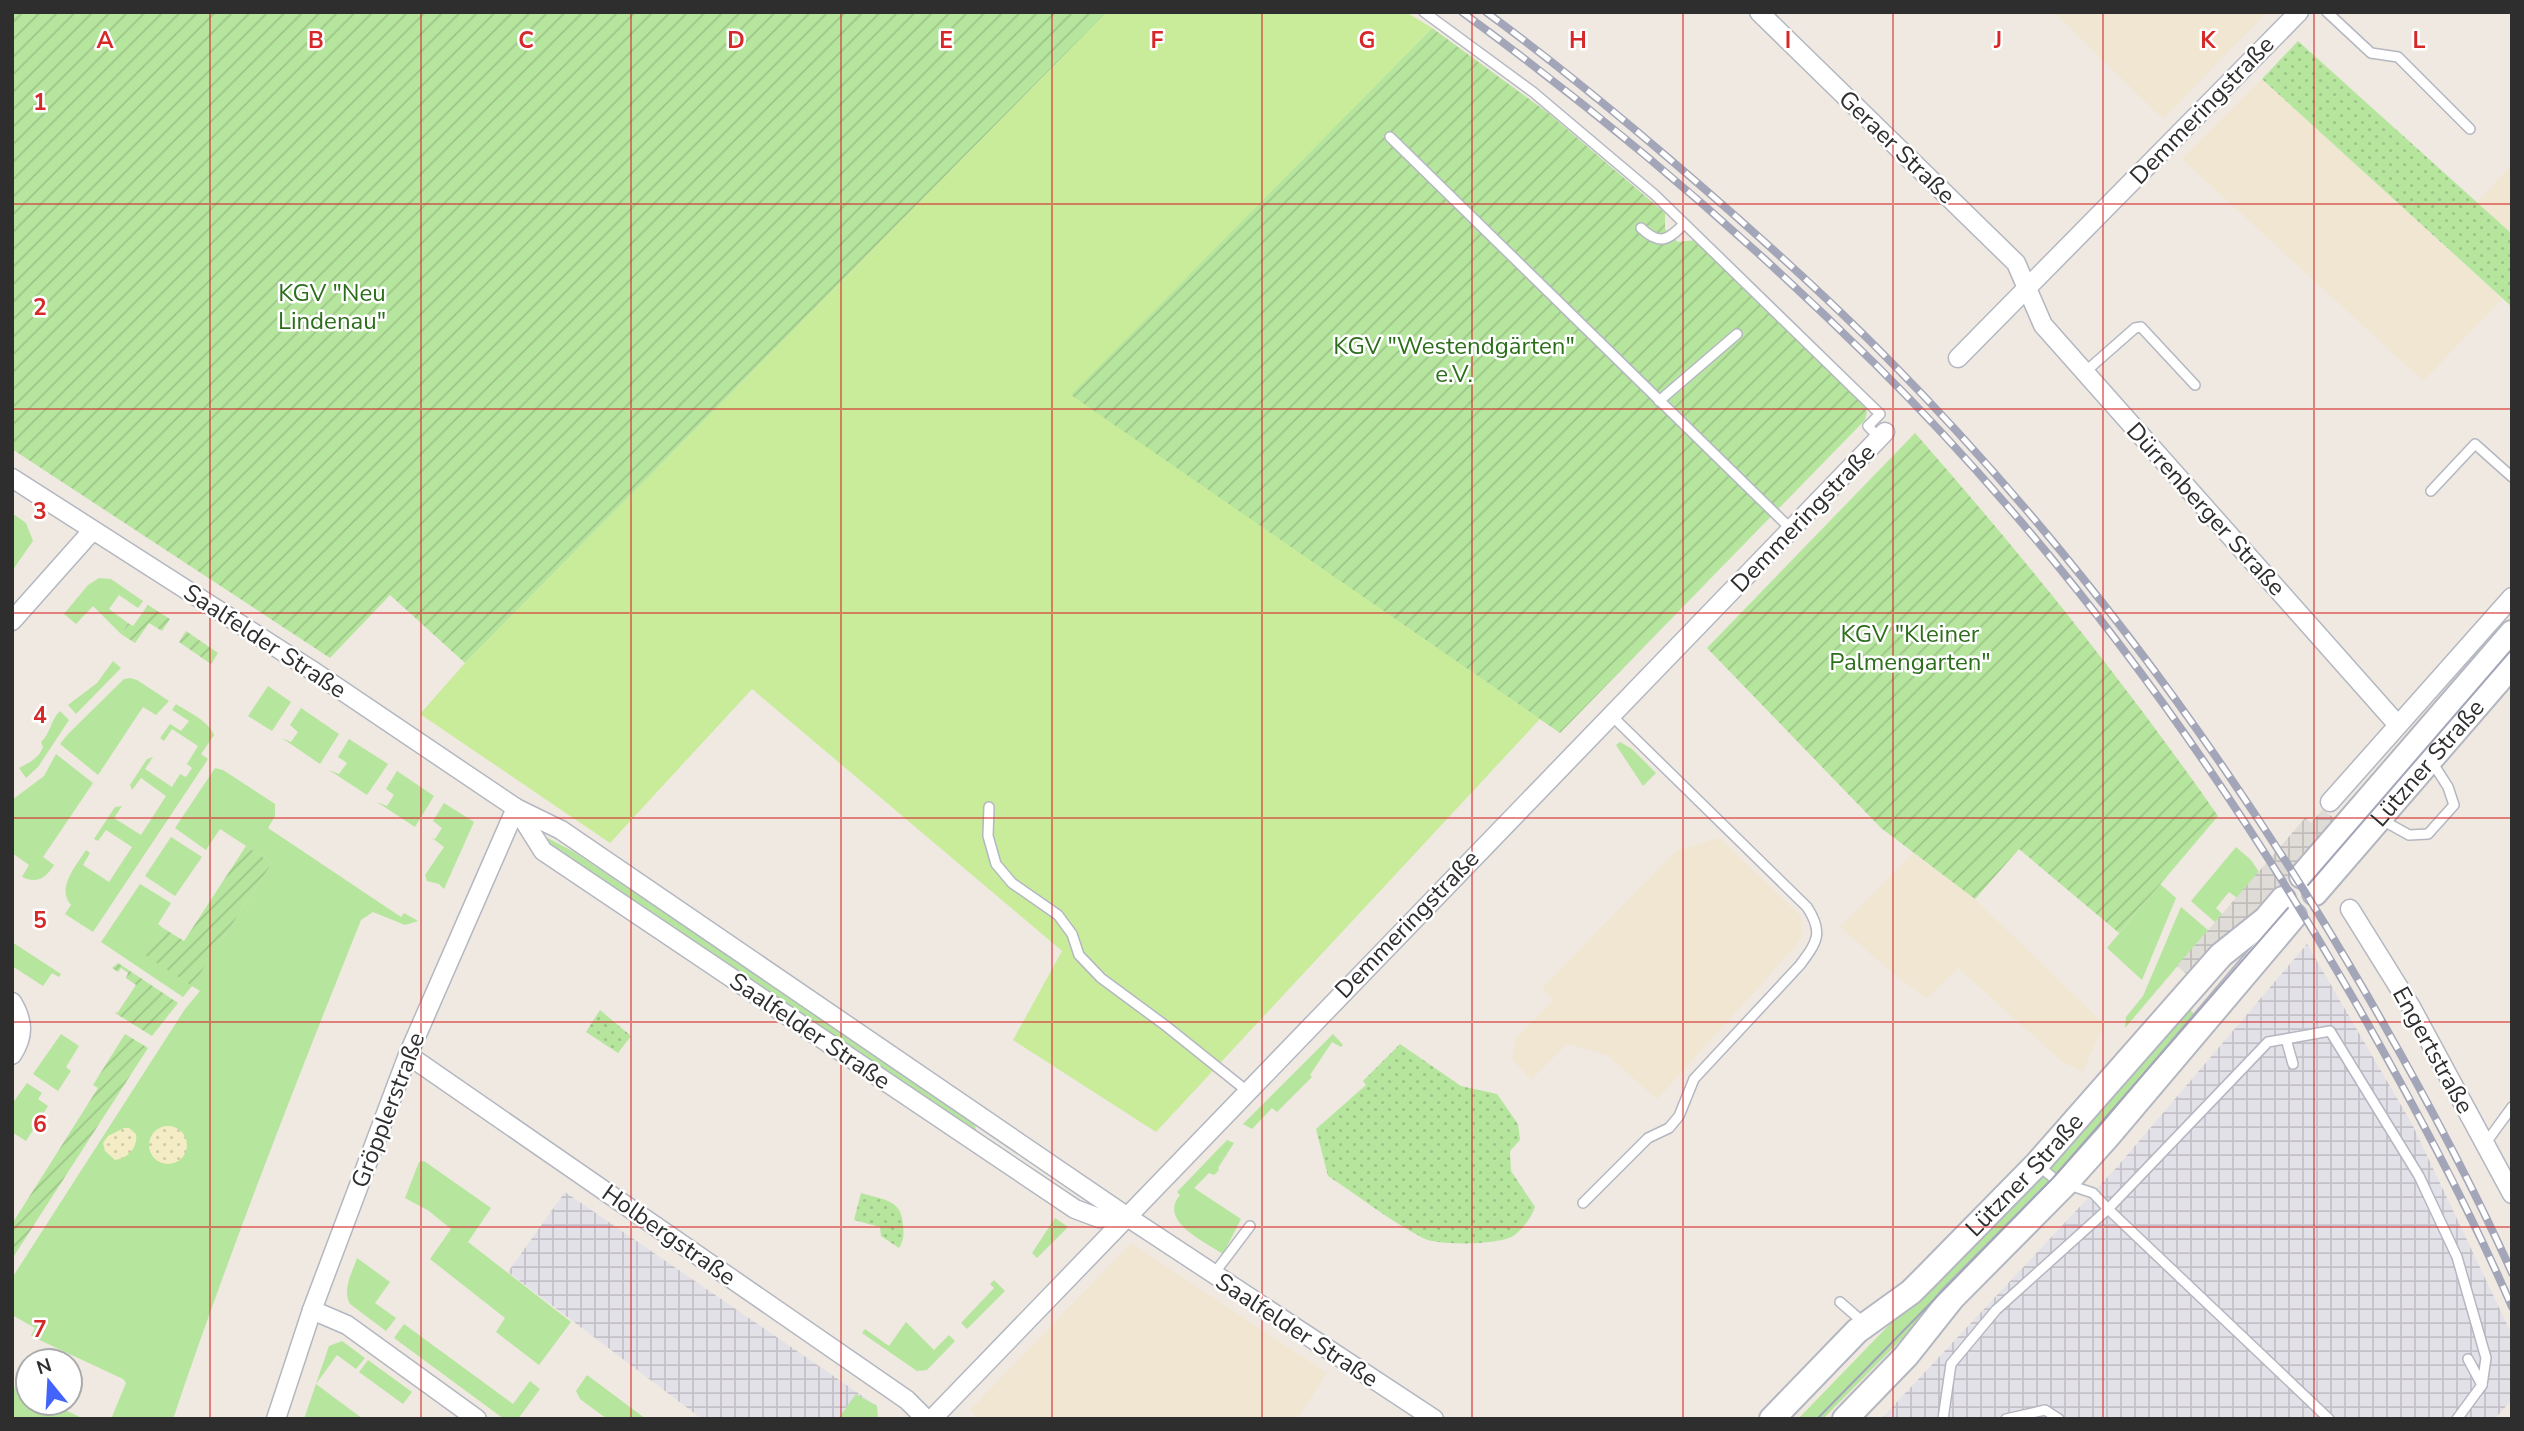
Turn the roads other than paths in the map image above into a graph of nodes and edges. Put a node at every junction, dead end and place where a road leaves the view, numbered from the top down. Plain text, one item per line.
1 (1424, 12) edge
2 (1759, 12) edge
3 (2299, 12) edge
4 (2327, 12) edge
5 (2470, 129) dead end
6 (1390, 137) dead end
7 (1684, 224) junction
8 (1641, 228) dead end
9 (2027, 287) junction
10 (1737, 334) dead end
11 (1958, 358) dead end
12 (2085, 372) junction
13 (2195, 385) dead end
14 (1659, 401) junction
15 (1883, 435) joint
16 (2512, 477) edge
17 (12, 478) edge
18 (2431, 491) dead end
19 (1791, 529) junction
20 (92, 531) junction
21 (2512, 597) edge
22 (12, 621) edge
23 (2512, 633) edge
24 (2507, 679) edge
25 (1610, 715) junction
26 (2397, 724) junction
27 (2431, 760) junction
28 (2330, 802) dead end
29 (989, 807) dead end
30 (516, 808) junction
31 (2381, 819) junction
32 (2350, 909) dead end
33 (12, 1002) edge
34 (2286, 1039) junction
35 (12, 1055) edge
36 (408, 1055) junction
37 (2293, 1064) dead end
38 (1247, 1090) junction
39 (2512, 1107) edge
40 (2485, 1144) junction
41 (2037, 1164) junction
42 (2065, 1184) junction
43 (2512, 1194) edge
44 (1583, 1203) dead end
45 (2108, 1209) junction
46 (1126, 1216) junction
47 (1250, 1226) dead end
48 (1213, 1275) junction
49 (1840, 1302) dead end
50 (312, 1310) junction
51 (1866, 1324) junction
52 (2468, 1359) dead end
53 (2482, 1385) junction
54 (276, 1419) edge
55 (477, 1419) edge
56 (929, 1419) edge
57 (1434, 1419) edge
58 (1772, 1419) edge
59 (1845, 1419) edge
60 (1943, 1419) edge
61 (2006, 1419) edge
62 (2059, 1419) edge
63 (2329, 1419) edge
64 (2457, 1419) edge

1 - 7 lane
2 - 9 street, Geraer Straße
3 - 9 street, Demmeringstraße
4 - 5 lane
6 - 14 lane
7 - 8 lane
7 - 15 lane
9 - 11 street, Demmeringstraße
9 - 12 street, Dürrenberger Straße
10 - 14 lane
12 - 13 lane
12 - 26 street, Dürrenberger Straße
14 - 19 lane
15 - 19 street, Demmeringstraße
16 - 18 lane
17 - 20 street, Saalfelder Straße
19 - 25 street, Demmeringstraße
20 - 22 street
20 - 30 street, Saalfelder Straße
21 - 26 street, Lützner Straße
23 - 31 main road, Lützner Straße
24 - 27 main road, Lützner Straße
25 - 38 street, Demmeringstraße
25 - 44 lane
26 - 28 street, Lützner Straße
27 - 31 main road, Lützner Straße
27 - 31 lane
29 - 38 lane
30 - 36 street, Gröpplerstraße
30 - 46 street, Saalfelder Straße
30 - 46 street, Saalfelder Straße
32 - 40 street, Engertstraße
33 - 35 street
34 - 37 lane
34 - 45 lane
34 - 53 lane
36 - 50 street, Gröpplerstraße
36 - 56 street, Holbergstraße
38 - 46 street, Demmeringstraße
39 - 40 lane
40 - 43 street, Engertstraße
41 - 42 lane
41 - 42 main road, Lützner Straße
41 - 51 main road, Lützner Straße
42 - 45 lane
42 - 59 main road, Lützner Straße
45 - 60 lane
45 - 63 lane
46 - 48 street, Saalfelder Straße
46 - 56 street, Demmeringstraße
47 - 48 lane
48 - 57 street, Saalfelder Straße
49 - 51 lane
50 - 54 street, Gröpplerstraße
50 - 55 street
51 - 58 main road, Lützner Straße
52 - 53 lane
53 - 64 lane
61 - 62 lane

